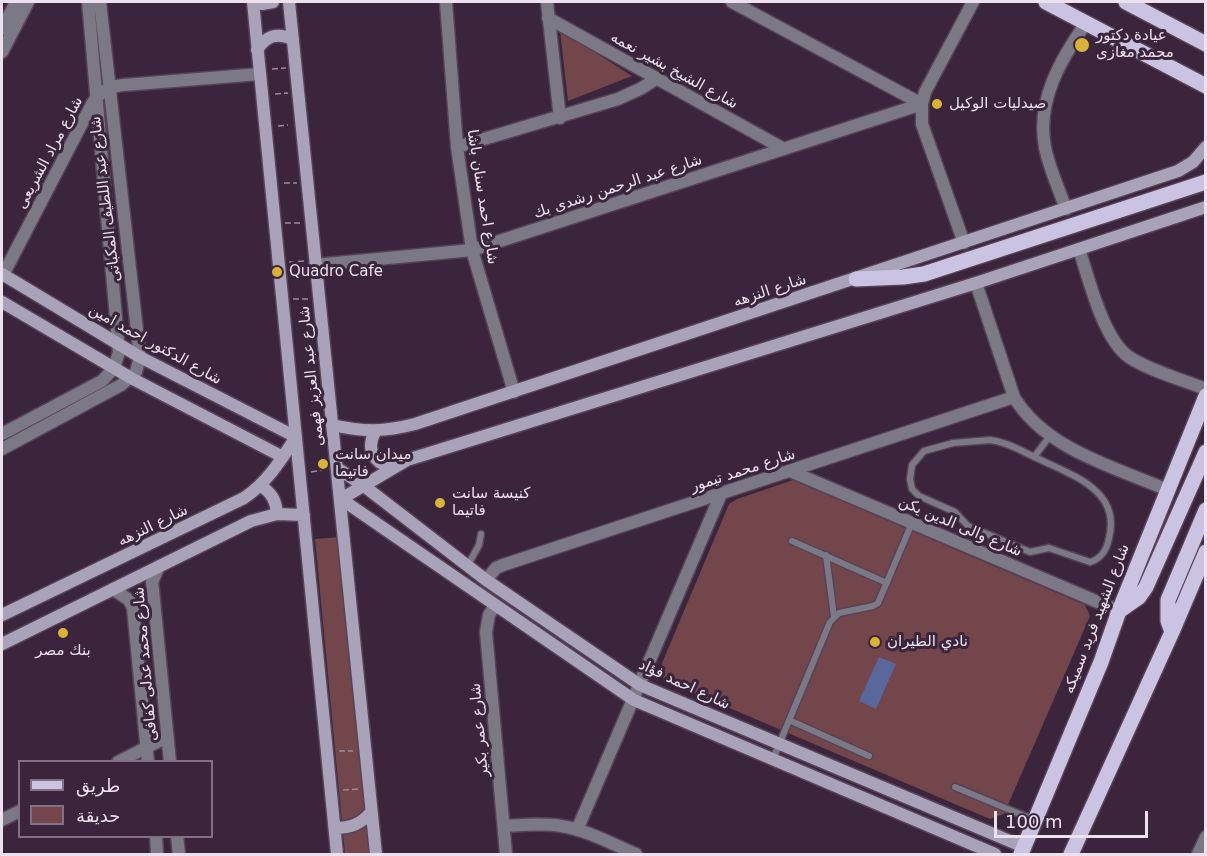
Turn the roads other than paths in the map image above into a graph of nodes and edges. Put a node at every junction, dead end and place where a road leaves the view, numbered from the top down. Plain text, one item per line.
1 (16, 2) edge
2 (28, 2) edge
3 (88, 2) edge
4 (100, 2) edge
5 (253, 2) edge
6 (273, 2) edge
7 (290, 2) edge
8 (446, 2) edge
9 (547, 2) edge
10 (732, 2) edge
11 (973, 2) edge
12 (1046, 2) edge
13 (1126, 2) edge
14 (548, 18) junction
15 (1086, 23) junction
16 (2, 30) edge
17 (292, 39) junction
18 (1203, 42) edge
19 (257, 50) junction
20 (2, 52) edge
21 (260, 71) junction
22 (657, 78) junction
23 (1206, 86) edge
24 (109, 88) junction
25 (96, 98) junction
26 (922, 104) junction
27 (560, 118) junction
28 (457, 147) junction
29 (1206, 147) edge
30 (784, 149) junction
31 (1193, 162) junction
32 (1206, 170) edge
33 (1206, 182) edge
34 (1206, 207) edge
35 (1066, 208) junction
36 (964, 243) junction
37 (1079, 249) junction
38 (472, 250) junction
39 (315, 263) junction
40 (2, 274) edge
41 (855, 279) junction
42 (976, 283) junction
43 (2, 303) edge
44 (119, 344) junction
45 (140, 357) junction
46 (114, 368) junction
47 (130, 378) junction
48 (1206, 389) edge
49 (514, 392) junction
50 (1206, 396) edge
51 (1014, 397) junction
52 (332, 425) junction
53 (375, 432) junction
54 (2, 434) edge
55 (1050, 435) junction
56 (296, 437) junction
57 (2, 449) edge
58 (1206, 452) edge
59 (283, 457) junction
60 (1034, 457) junction
61 (391, 467) junction
62 (337, 468) junction
63 (790, 471) junction
64 (261, 486) junction
65 (364, 486) junction
66 (1168, 490) junction
67 (721, 494) junction
68 (340, 499) junction
69 (1206, 510) edge
70 (277, 514) junction
71 (304, 514) junction
72 (912, 523) junction
73 (481, 534) dead end
74 (792, 541) dead end
75 (1206, 552) edge
76 (826, 555) junction
77 (159, 566) junction
78 (468, 566) junction
79 (486, 580) junction
80 (887, 582) junction
81 (113, 588) junction
82 (495, 605) junction
83 (1119, 610) junction
84 (2, 615) edge
85 (834, 617) junction
86 (1172, 632) junction
87 (2, 644) edge
88 (640, 685) junction
89 (633, 700) junction
90 (789, 720) junction
91 (167, 737) junction
92 (780, 744) junction
93 (147, 747) junction
94 (869, 756) dead end
95 (773, 759) junction
96 (122, 760) edge
97 (148, 760) edge
98 (170, 760) edge
99 (955, 787) dead end
100 (18, 812) edge
101 (371, 812) junction
102 (2, 819) edge
103 (1035, 820) junction
104 (504, 826) junction
105 (335, 828) junction
106 (577, 830) junction
107 (1079, 836) junction
108 (1206, 837) edge
109 (156, 838) edge
110 (177, 838) edge
111 (1022, 851) edge
112 (157, 855) edge
113 (179, 855) edge
114 (337, 855) edge
115 (376, 855) edge
116 (506, 855) edge
117 (636, 855) edge
118 (995, 855) edge
119 (1071, 855) edge
120 (1081, 855) edge
121 (1198, 855) edge

1 - 16 street
2 - 20 street
3 - 25 street, شارع عبد اللطيف المكباتى
4 - 24 street, شارع عبد اللطيف المكباتى
5 - 6 main road
5 - 19 main road, شارع عبد العزيز فهمى
7 - 17 main road, شارع عبد العزيز فهمى
8 - 28 street, شارع احمد سنان باشا
9 - 14 street
10 - 26 street
11 - 26 street
12 - 15 main road
13 - 18 main road
14 - 22 street, شارع الشيخ بشير نعمه
14 - 27 street
15 - 23 main road
15 - 35 street
17 - 19 main road
17 - 39 main road, شارع عبد العزيز فهمى
19 - 21 main road, شارع عبد العزيز فهمى
21 - 24 street, شارع مراد الشريعى
21 - 56 main road, شارع عبد العزيز فهمى
22 - 27 street
22 - 30 street, شارع الشيخ بشير نعمه
24 - 25 street, شارع مراد الشريعى
24 - 45 street, شارع عبد اللطيف المكباتى
25 - 40 street, شارع مراد الشريعى
25 - 44 street, شارع عبد اللطيف المكباتى
26 - 30 street, شارع عبد الرحمن رشدى بك
26 - 36 street
27 - 28 street
28 - 38 street, شارع احمد سنان باشا
29 - 31 main road, شارع النزهه
30 - 38 street, شارع عبد الرحمن رشدى بك
31 - 32 main road
31 - 35 main road, شارع النزهه
33 - 41 main road
34 - 37 main road
35 - 36 main road, شارع النزهه
36 - 41 main road, شارع النزهه
37 - 42 main road
37 - 48 street
38 - 39 street, شارع عبد الرحمن رشدى بك
38 - 49 street, شارع احمد سنان باشا
39 - 52 main road, شارع عبد العزيز فهمى
40 - 44 main road, شارع الدكتور احمد امين
41 - 49 main road, شارع النزهه
42 - 51 street
42 - 61 main road
43 - 46 main road
44 - 45 main road, شارع الدكتور احمد امين
44 - 46 street, شارع عبد اللطيف المكباتى
45 - 47 street
45 - 56 main road, شارع الدكتور احمد امين
46 - 47 main road
46 - 54 street
47 - 57 street
47 - 59 main road
49 - 53 main road, شارع النزهه
50 - 66 main road, شارع الشهيد فريد سميكه
51 - 55 street
51 - 63 street, شارع محمد تيمور
52 - 53 main road, شارع النزهه
52 - 62 main road, شارع عبد العزيز فهمى
53 - 61 main road
55 - 60 lane
55 - 66 street
56 - 59 main road, شارع النزهه
56 - 71 main road, شارع عبد العزيز فهمى
58 - 83 main road
59 - 64 main road, شارع النزهه
60 - 60 lane
61 - 65 main road
62 - 65 main road, شارع احمد فؤاد
62 - 68 main road, شارع عبد العزيز فهمى
63 - 67 street, شارع محمد تيمور
63 - 72 street, شارع والى الدين يكن
64 - 70 main road
64 - 84 main road, شارع النزهه
65 - 68 main road
65 - 78 main road, شارع احمد فؤاد
66 - 83 main road, شارع الشهيد فريد سميكه
67 - 79 street, شارع محمد تيمور
67 - 88 street
68 - 82 main road
68 - 101 main road, شارع عبد العزيز فهمى
69 - 86 main road
70 - 71 main road
70 - 77 main road
71 - 105 main road, شارع عبد العزيز فهمى
72 - 80 lane
72 - 83 street, شارع والى الدين يكن
73 - 78 lane
74 - 76 lane
75 - 86 main road
76 - 80 lane
76 - 85 lane
77 - 81 main road
77 - 91 street, شارع محمد عدلى كفافى
78 - 79 main road, شارع احمد فؤاد
79 - 88 main road, شارع احمد فؤاد
80 - 85 lane
81 - 87 main road
81 - 93 street, شارع محمد عدلى كفافى
82 - 89 main road
82 - 104 street, شارع عمر بكير
83 - 103 main road, شارع الشهيد فريد سميكه
85 - 90 lane
86 - 107 main road
88 - 89 street
88 - 92 main road, شارع احمد فؤاد
89 - 95 main road
89 - 106 street
90 - 92 lane
90 - 94 lane
91 - 93 street
91 - 98 street, شارع محمد عدلى كفافى
92 - 95 lane
92 - 111 main road, شارع احمد فؤاد
93 - 96 street
93 - 97 street, شارع محمد عدلى كفافى
95 - 118 main road
99 - 103 lane
100 - 102 street
101 - 105 main road
101 - 115 main road, شارع عبد العزيز فهمى
103 - 111 main road, شارع الشهيد فريد سميكه
104 - 106 street
104 - 116 street, شارع عمر بكير
105 - 114 main road, شارع عبد العزيز فهمى
106 - 117 street
107 - 119 main road
107 - 120 main road
108 - 121 street
109 - 112 street
110 - 113 street

